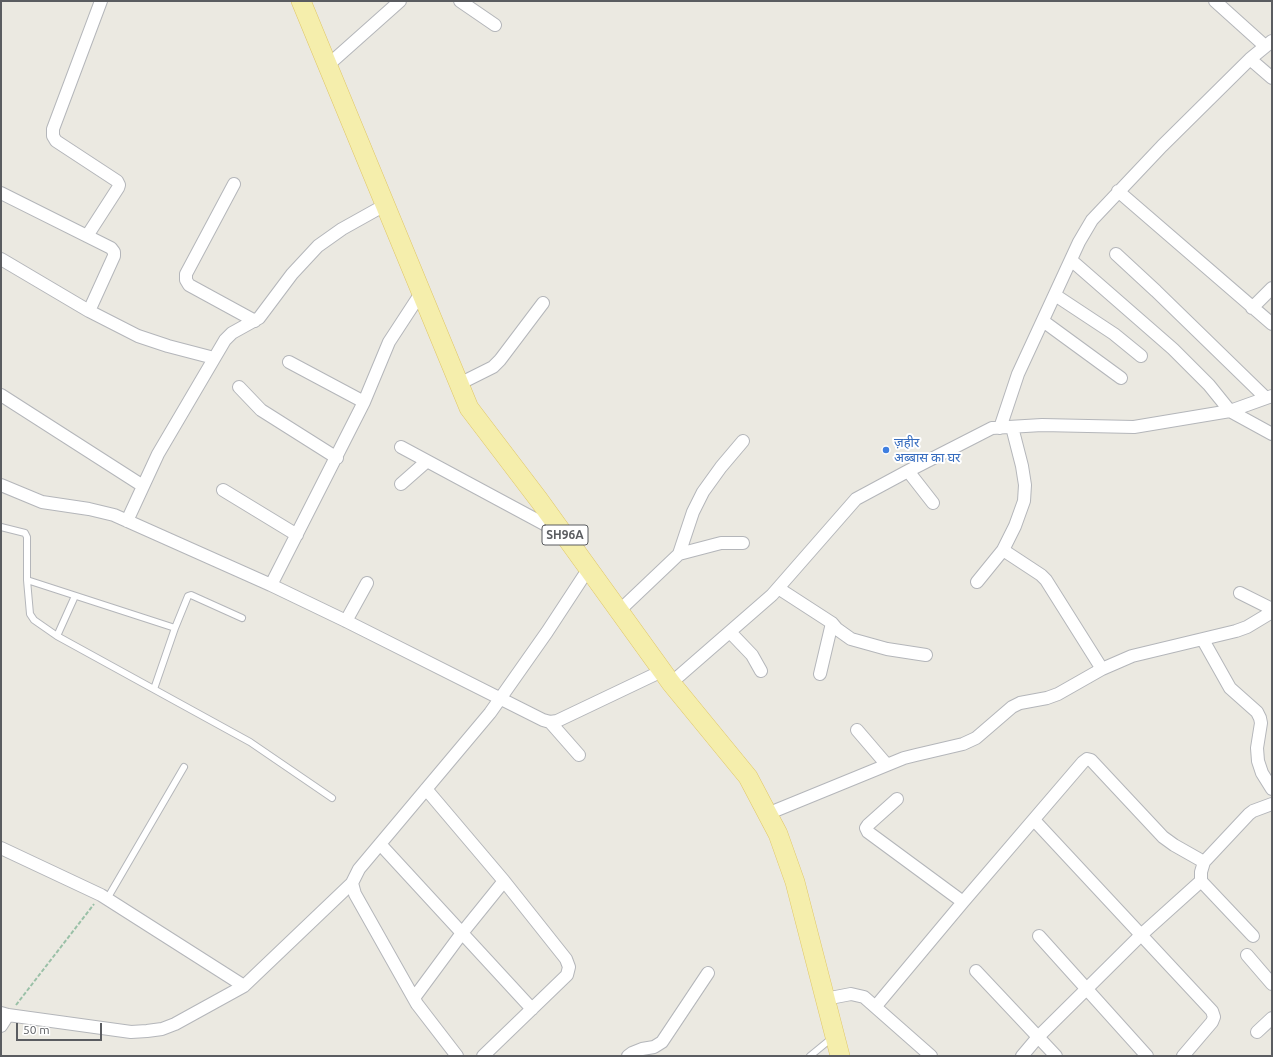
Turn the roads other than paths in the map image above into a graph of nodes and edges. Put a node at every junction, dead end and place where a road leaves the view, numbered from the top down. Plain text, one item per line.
1 (101, 1) edge
2 (301, 1) edge
3 (400, 1) edge
4 (460, 1) edge
5 (1215, 1) edge
6 (495, 25) dead end
7 (1269, 43) edge
8 (1250, 59) junction
9 (328, 66) junction
10 (1272, 78) edge
11 (234, 184) dead end
12 (1118, 191) junction
13 (1, 193) edge
14 (384, 205) junction
15 (87, 236) junction
16 (1116, 254) dead end
17 (1, 259) edge
18 (1071, 260) junction
19 (1272, 288) edge
20 (421, 293) junction
21 (1055, 295) junction
22 (543, 303) dead end
23 (1252, 308) junction
24 (89, 311) junction
25 (255, 320) junction
26 (1043, 321) junction
27 (1272, 324) edge
28 (1141, 356) dead end
29 (214, 358) junction
30 (289, 362) dead end
31 (1121, 378) dead end
32 (459, 384) junction
33 (239, 387) dead end
34 (1, 395) edge
35 (1269, 397) edge
36 (364, 402) junction
37 (1230, 411) junction
38 (1006, 427) junction
39 (1272, 434) edge
40 (743, 441) dead end
41 (401, 447) dead end
42 (337, 458) junction
43 (426, 462) junction
44 (908, 470) junction
45 (401, 484) dead end
46 (1, 486) edge
47 (143, 486) junction
48 (223, 490) dead end
49 (933, 503) dead end
50 (127, 521) junction
51 (1, 527) edge
52 (298, 535) junction
53 (565, 535) junction
54 (743, 543) dead end
55 (1003, 550) junction
56 (679, 554) junction
57 (589, 568) junction
58 (27, 580) junction
59 (977, 582) dead end
60 (367, 583) dead end
61 (271, 585) junction
62 (778, 588) junction
63 (1240, 593) dead end
64 (75, 596) junction
65 (1272, 609) edge
66 (619, 611) junction
67 (1272, 612) edge
68 (242, 618) dead end
69 (346, 620) junction
70 (832, 623) junction
71 (175, 628) junction
72 (730, 632) junction
73 (57, 636) junction
74 (1203, 640) junction
75 (926, 655) dead end
76 (1102, 669) junction
77 (761, 671) dead end
78 (820, 674) dead end
79 (667, 677) junction
80 (154, 689) junction
81 (500, 699) junction
82 (550, 722) junction
83 (857, 730) dead end
84 (579, 755) dead end
85 (887, 765) junction
86 (184, 767) dead end
87 (426, 789) junction
88 (1272, 789) edge
89 (332, 798) dead end
90 (897, 799) dead end
91 (1272, 804) edge
92 (767, 814) junction
93 (1034, 820) junction
94 (380, 844) junction
95 (1, 848) edge
96 (1204, 862) junction
97 (504, 881) junction
98 (1201, 881) junction
99 (352, 883) junction
100 (104, 897) junction
101 (962, 902) junction
102 (462, 933) junction
103 (1141, 935) junction
104 (1039, 936) dead end
105 (1253, 936) dead end
106 (1247, 955) dead end
107 (976, 971) dead end
108 (708, 973) dead end
109 (1272, 984) edge
110 (244, 986) junction
111 (1087, 990) junction
112 (414, 998) junction
113 (825, 999) junction
114 (876, 1006) junction
115 (532, 1009) junction
116 (4, 1014) edge
117 (1272, 1018) edge
118 (1, 1026) edge
119 (1257, 1032) dead end
120 (835, 1035) junction
121 (1038, 1038) junction
122 (457, 1056) edge
123 (484, 1056) edge
124 (628, 1056) edge
125 (810, 1056) edge
126 (840, 1056) edge
127 (931, 1056) edge
128 (1022, 1056) edge
129 (1056, 1056) edge
130 (1147, 1056) edge
131 (1183, 1056) edge

1 - 15 street
2 - 9 main road, SH96A
3 - 9 street
4 - 6 street
5 - 7 street
7 - 8 street
8 - 10 street
8 - 12 street
9 - 14 main road, SH96A
11 - 25 street
12 - 18 street
12 - 23 street
13 - 15 street
14 - 20 main road, SH96A
14 - 25 street
15 - 24 street
16 - 35 street
17 - 24 street
18 - 21 street
18 - 37 street
19 - 23 street
20 - 32 main road, SH96A
20 - 36 street
21 - 26 street
21 - 28 street
22 - 32 street
23 - 27 street
24 - 29 street
25 - 29 street
26 - 31 street
26 - 38 street
29 - 47 street
30 - 36 street
32 - 53 main road, SH96A
33 - 42 street
34 - 47 street
35 - 37 street
36 - 42 street
37 - 38 street
37 - 39 street
38 - 44 street
38 - 55 street
40 - 56 street
41 - 43 street
42 - 52 street
43 - 45 street
43 - 53 street
44 - 49 street
44 - 62 street
46 - 50 street
47 - 50 street
48 - 52 street
50 - 61 street
51 - 58 lane
52 - 61 street
53 - 57 main road, SH96A
54 - 56 street
55 - 59 street
55 - 76 street
56 - 66 street
57 - 66 main road, SH96A
57 - 81 street
58 - 64 lane
58 - 73 lane
60 - 69 street
61 - 69 street
62 - 70 street
62 - 72 street
63 - 65 street
64 - 71 lane
64 - 73 lane
66 - 79 main road, SH96A
67 - 74 street
68 - 71 lane
69 - 81 street
70 - 75 street
70 - 78 street
71 - 80 lane
72 - 77 street
72 - 79 street
73 - 80 lane
74 - 76 street
74 - 88 street
76 - 85 street
79 - 82 street
79 - 92 main road, SH96A
80 - 89 lane
81 - 82 street
81 - 87 street
82 - 84 street
83 - 85 street
85 - 92 street
86 - 100 lane
87 - 94 street
87 - 97 street
90 - 101 street
91 - 96 street
92 - 113 main road, SH96A
93 - 96 street
93 - 101 street
93 - 103 street
94 - 99 street
94 - 102 street
95 - 100 street
96 - 98 street
97 - 102 street
97 - 115 street
98 - 103 street
98 - 105 street
99 - 110 street
99 - 112 street
100 - 110 street
101 - 114 street
102 - 112 street
102 - 115 street
103 - 111 street
103 - 131 street
104 - 111 street
106 - 109 street
107 - 121 street
108 - 124 street
110 - 116 street
111 - 121 street
111 - 130 street
112 - 122 street
113 - 114 street
113 - 120 main road, SH96A
114 - 127 street
115 - 123 street
116 - 118 street
117 - 119 street
120 - 125 lane
120 - 126 main road, SH96A
121 - 128 street
121 - 129 street

